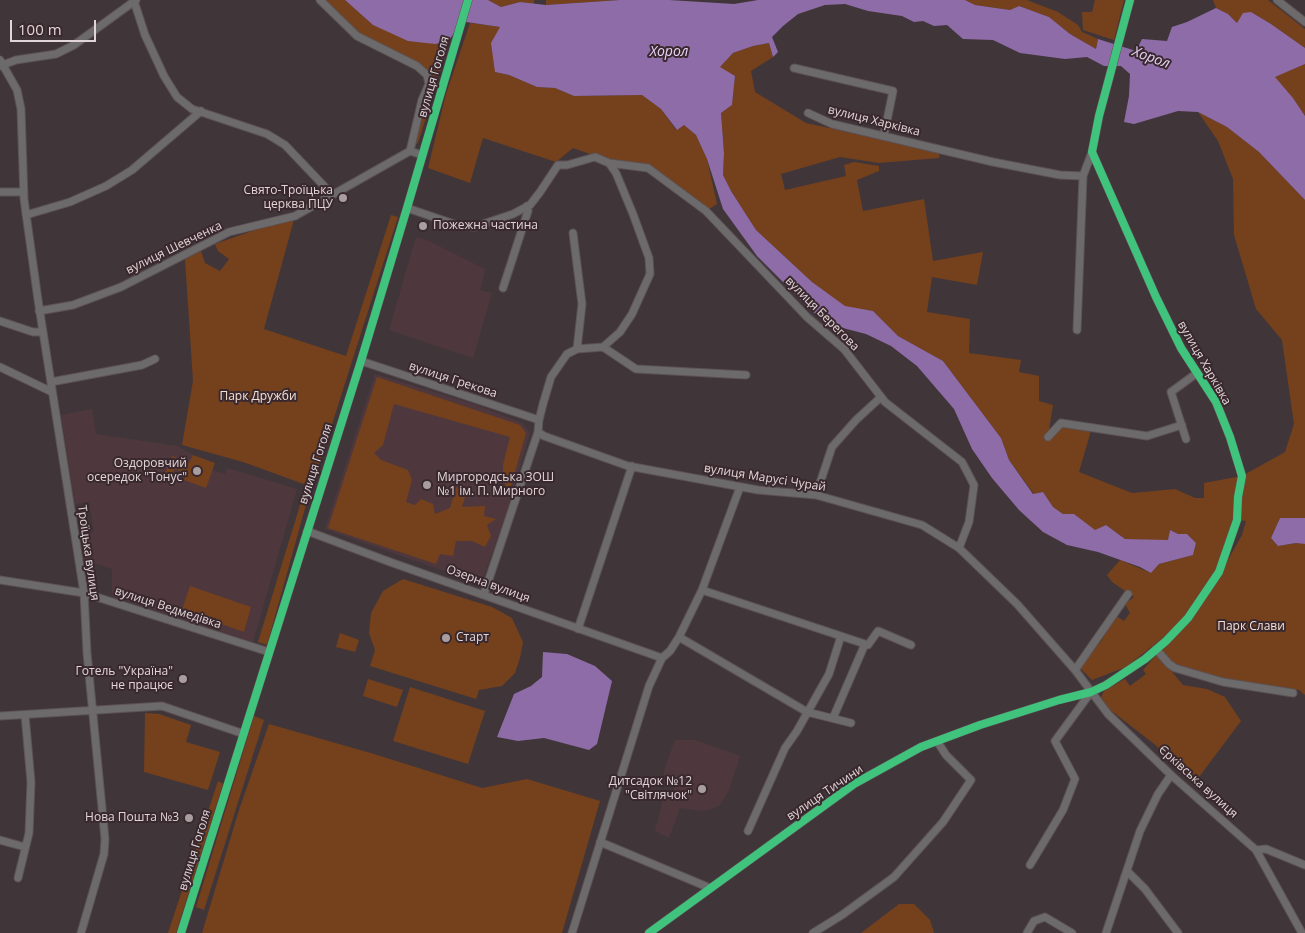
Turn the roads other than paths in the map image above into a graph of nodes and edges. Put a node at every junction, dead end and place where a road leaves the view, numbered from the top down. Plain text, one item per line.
1 (320, 0) edge
2 (468, 0) edge
3 (1130, 0) edge
4 (1277, 0) edge
5 (135, 1) edge
6 (1305, 22) edge
7 (1, 64) edge
8 (794, 68) dead end
9 (201, 112) junction
10 (808, 114) dead end
11 (884, 136) junction
12 (410, 151) junction
13 (1092, 152) junction
14 (422, 155) junction
15 (609, 163) junction
16 (1083, 176) junction
17 (0, 192) edge
18 (24, 192) junction
19 (331, 195) junction
20 (528, 206) junction
21 (408, 208) junction
22 (26, 215) junction
23 (573, 233) dead end
24 (503, 288) dead end
25 (40, 311) junction
26 (0, 321) edge
27 (1077, 330) dead end
28 (43, 332) junction
29 (603, 347) junction
30 (577, 349) junction
31 (155, 359) dead end
32 (361, 361) junction
33 (0, 367) edge
34 (1197, 373) junction
35 (746, 375) dead end
36 (51, 382) junction
37 (52, 392) junction
38 (881, 397) junction
39 (539, 420) junction
40 (1182, 425) junction
41 (538, 432) junction
42 (1048, 437) dead end
43 (1186, 439) dead end
44 (632, 466) junction
45 (740, 487) junction
46 (816, 495) junction
47 (307, 530) junction
48 (959, 548) junction
49 (0, 580) edge
50 (702, 590) junction
51 (84, 593) junction
52 (484, 594) junction
53 (1128, 594) dead end
54 (578, 629) junction
55 (841, 636) junction
56 (679, 637) junction
57 (865, 644) junction
58 (911, 646) dead end
59 (1156, 649) junction
60 (269, 652) junction
61 (662, 658) junction
62 (1075, 670) junction
63 (1091, 692) junction
64 (1293, 693) dead end
65 (92, 711) junction
66 (807, 712) junction
67 (24, 715) junction
68 (0, 716) edge
69 (833, 718) junction
70 (852, 723) dead end
71 (244, 734) junction
72 (937, 741) junction
73 (1171, 775) junction
74 (748, 831) dead end
75 (0, 840) edge
76 (600, 842) junction
77 (25, 847) junction
78 (1256, 850) junction
79 (1030, 865) dead end
80 (1305, 865) edge
81 (1127, 871) junction
82 (18, 878) dead end
83 (710, 888) junction
84 (81, 933) edge
85 (181, 933) edge
86 (572, 933) edge
87 (649, 933) edge
88 (814, 933) edge
89 (1027, 933) edge
90 (1072, 933) edge
91 (1106, 933) edge
92 (1178, 933) edge
93 (1302, 933) edge

1 - 12 street
2 - 14 street, вулиця Гоголя
3 - 13 street
4 - 6 street
5 - 7 street
5 - 9 street
7 - 18 street, Троїцька вулиця
8 - 11 street
9 - 19 street
9 - 22 street
10 - 11 street, вулиця Харківка
11 - 16 street, вулиця Харківка
12 - 14 street
12 - 19 street, вулиця Шевченка
13 - 16 street
13 - 34 street, вулиця Харківка
14 - 21 street, вулиця Гоголя
15 - 20 street, вулиця Берегова
15 - 29 street
15 - 38 street, вулиця Берегова
16 - 27 street
17 - 18 street
18 - 22 street, Троїцька вулиця
19 - 25 street, вулиця Шевченка
20 - 21 street
20 - 24 street
21 - 32 street, вулиця Гоголя
22 - 25 street, Троїцька вулиця
23 - 30 street
25 - 28 street, Троїцька вулиця
26 - 28 street
28 - 36 street, Троїцька вулиця
29 - 30 street
29 - 35 street
30 - 39 street
31 - 36 street
32 - 39 street, вулиця Грекова
32 - 47 street, вулиця Гоголя
33 - 37 street
34 - 40 street
34 - 59 street, вулиця Харківка
36 - 37 street, Троїцька вулиця
37 - 51 street, Троїцька вулиця
38 - 46 street
38 - 48 street, вулиця Берегова
39 - 41 street
40 - 42 street
40 - 43 street
41 - 44 street, вулиця Марусі Чурай
41 - 52 street
44 - 45 street, вулиця Марусі Чурай
44 - 54 street
45 - 46 street, вулиця Марусі Чурай
45 - 50 street
46 - 48 street, вулиця Марусі Чурай
47 - 52 street, Озерна вулиця
47 - 60 street, вулиця Гоголя
48 - 62 street, вулиця Марусі Чурай
49 - 51 street, вулиця Ведмедівка
50 - 55 street
50 - 56 street
51 - 60 street, вулиця Ведмедівка
51 - 65 street, Троїцька вулиця
52 - 54 street, Озерна вулиця
53 - 62 street
54 - 61 street, Озерна вулиця
55 - 57 street
55 - 66 street
56 - 61 street
56 - 66 street
57 - 58 street
57 - 69 street
59 - 63 street, вулиця Харківка
59 - 64 street
60 - 71 street, вулиця Гоголя
61 - 76 street
62 - 63 street, вулиця Марусі Чурай
63 - 72 street, вулиця Тичини
63 - 73 street, Єрківська вулиця
63 - 79 street
65 - 67 street
65 - 71 street
65 - 84 street, Троїцька вулиця
66 - 69 street
66 - 74 street
67 - 68 street
67 - 77 street
69 - 70 street
71 - 85 street, вулиця Гоголя
72 - 83 street, вулиця Тичини
72 - 88 street
73 - 78 street, Єрківська вулиця
73 - 81 street
75 - 77 street
76 - 83 street
76 - 86 street
77 - 82 street
78 - 80 street
78 - 93 street
81 - 91 street
81 - 92 street
83 - 87 street, вулиця Тичини
89 - 90 street

